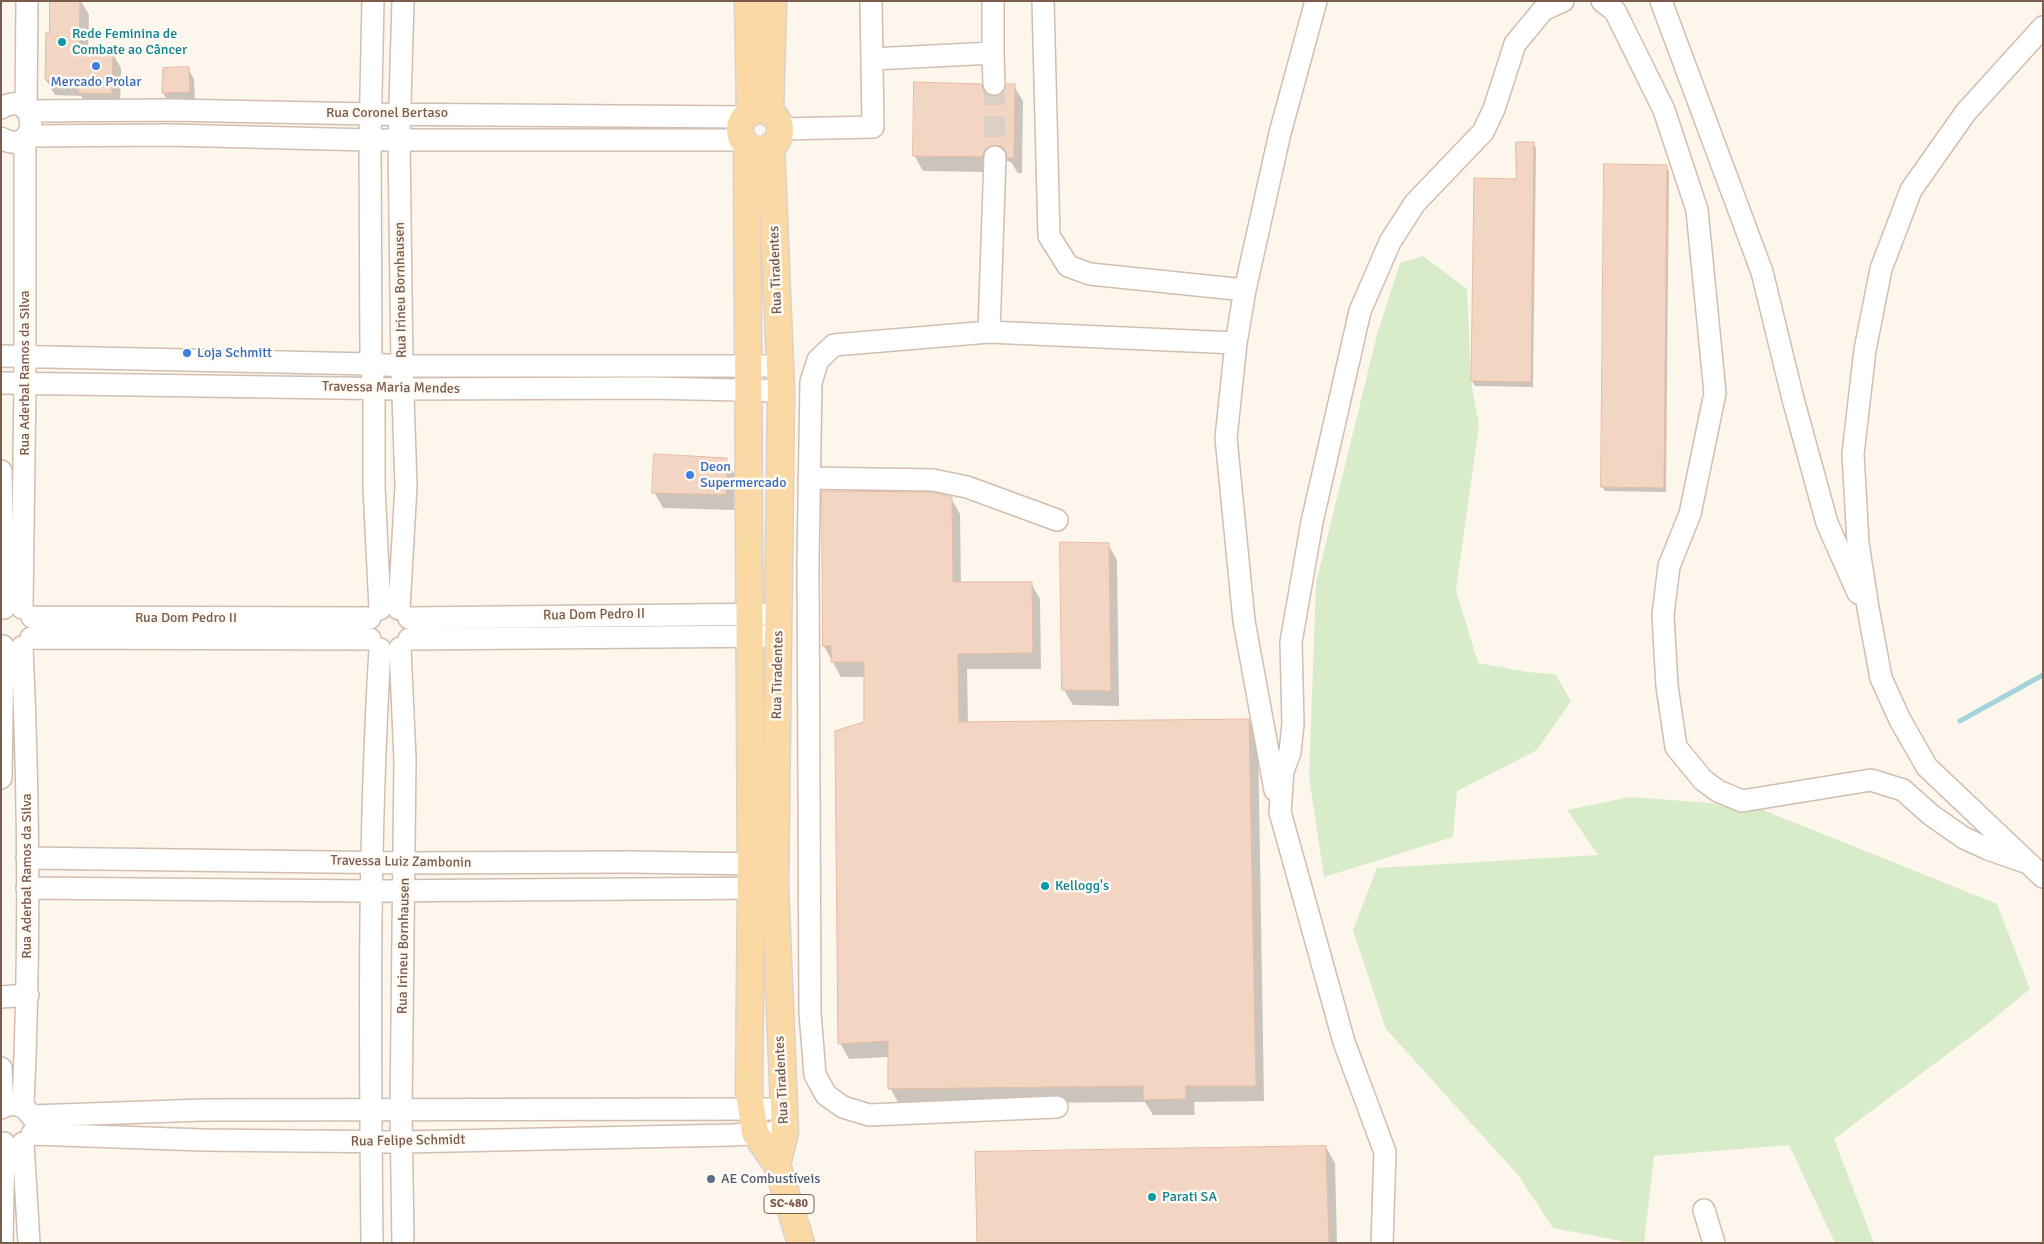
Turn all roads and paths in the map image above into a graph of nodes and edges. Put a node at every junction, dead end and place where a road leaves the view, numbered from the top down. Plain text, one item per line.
1 (27, 1) edge
2 (748, 1) edge
3 (773, 1) edge
4 (871, 1) edge
5 (993, 1) edge
6 (1043, 1) edge
7 (1316, 1) edge
8 (1563, 1) edge
9 (1602, 1) edge
10 (1661, 1) edge
11 (373, 7) edge
12 (402, 7) edge
13 (2043, 27) edge
14 (993, 53) junction
15 (872, 59) junction
16 (994, 84) tunnel mouth
17 (1, 108) edge
18 (27, 110) junction
19 (170, 110) junction
20 (400, 113) junction
21 (371, 114) junction
22 (572, 115) junction
23 (758, 129) junction
24 (170, 135) junction
25 (26, 137) junction
26 (1, 138) edge
27 (399, 139) junction
28 (572, 139) junction
29 (370, 140) junction
30 (995, 157) tunnel mouth
31 (1245, 290) junction
32 (989, 332) junction
33 (1236, 343) junction
34 (1, 356) edge
35 (25, 357) junction
36 (371, 364) junction
37 (648, 365) junction
38 (402, 366) junction
39 (749, 378) junction
40 (780, 378) junction
41 (1, 383) edge
42 (25, 384) junction
43 (374, 387) junction
44 (652, 388) junction
45 (403, 389) junction
46 (1, 470) edge
47 (809, 478) junction
48 (374, 486) junction
49 (406, 486) junction
50 (1056, 520) dead end
51 (749, 625) junction
52 (779, 625) junction
53 (1871, 625) junction
54 (15, 627) edge
55 (390, 629) junction
56 (373, 759) junction
57 (405, 759) junction
58 (1, 778) edge
59 (1280, 812) junction
60 (27, 858) junction
61 (161, 859) junction
62 (372, 861) junction
63 (627, 862) junction
64 (404, 863) junction
65 (749, 863) junction
66 (2035, 870) edge
67 (767, 880) junction
68 (27, 888) junction
69 (626, 888) junction
70 (163, 889) junction
71 (404, 890) junction
72 (370, 891) junction
73 (371, 981) junction
74 (404, 981) junction
75 (28, 995) junction
76 (1, 997) edge
77 (1, 1068) edge
78 (1057, 1107) dead end
79 (505, 1109) junction
80 (203, 1110) junction
81 (402, 1110) junction
82 (372, 1111) junction
83 (784, 1120) junction
84 (753, 1121) junction
85 (15, 1125) edge
86 (507, 1139) junction
87 (203, 1140) junction
88 (371, 1141) junction
89 (403, 1142) junction
90 (776, 1165) junction
91 (1704, 1210) dead end
92 (2, 1243) edge
93 (29, 1243) edge
94 (372, 1243) edge
95 (403, 1243) edge
96 (801, 1243) edge
97 (1382, 1243) edge
98 (1714, 1243) edge

1 - 18 street
2 - 23 main road, Rua Tiradentes
3 - 23 main road, Rua Tiradentes
4 - 15 street
5 - 14 street
6 - 31 street
7 - 31 street
8 - 59 street
9 - 66 street
10 - 53 street
11 - 12 street
11 - 21 street, Rua Irineu Bornhausen
12 - 20 street, Rua Irineu Bornhausen
13 - 53 street
14 - 15 street
14 - 16 street
15 - 23 street, Rua Coronel Bertaso
17 - 18 street, Rua Coronel Bertaso
18 - 19 street, Rua Coronel Bertaso
18 - 25 street, Rua Aderbal Ramos da Silva
19 - 21 street, Rua Coronel Bertaso
19 - 24 street
20 - 21 street, Rua Coronel Bertaso
20 - 22 street, Rua Coronel Bertaso
20 - 27 street, Rua Irineu Bornhausen
21 - 29 street, Rua Irineu Bornhausen
22 - 23 street, Rua Coronel Bertaso
22 - 28 street
23 - 28 street, Rua Coronel Bertaso
23 - 39 main road, Rua Tiradentes
23 - 40 main road, Rua Tiradentes
24 - 25 street, Rua Coronel Bertaso
24 - 29 street, Rua Coronel Bertaso
25 - 26 street, Rua Coronel Bertaso
25 - 35 street, Rua Aderbal Ramos da Silva
27 - 28 street, Rua Coronel Bertaso
27 - 29 street, Rua Coronel Bertaso
27 - 38 street, Rua Irineu Bornhausen
29 - 36 street, Rua Irineu Bornhausen
30 - 32 street
31 - 33 street
32 - 33 street
32 - 47 street
33 - 59 street
34 - 35 street, Travessa Maria Mendes
35 - 36 street, Travessa Maria Mendes
35 - 42 street, Rua Aderbal Ramos da Silva
36 - 38 street, Travessa Maria Mendes
36 - 43 street, Rua Irineu Bornhausen
37 - 38 street, Travessa Maria Mendes
37 - 39 street, Travessa Maria Mendes
37 - 44 street
38 - 45 street, Rua Irineu Bornhausen
39 - 40 street, Travessa Maria Mendes
39 - 44 street, Travessa Maria Mendes
39 - 51 main road, Rua Tiradentes
40 - 52 main road, Rua Tiradentes
41 - 42 street, Travessa Maria Mendes
42 - 43 street, Travessa Maria Mendes
42 - 54 street, Rua Aderbal Ramos da Silva
43 - 45 street, Travessa Maria Mendes
43 - 48 street, Rua Irineu Bornhausen
44 - 45 street, Travessa Maria Mendes
45 - 49 street, Rua Irineu Bornhausen
46 - 54 street, Rua Aderbal Ramos da Silva
47 - 50 street
47 - 78 street
48 - 49 street
48 - 55 street, Rua Irineu Bornhausen
49 - 55 street, Rua Irineu Bornhausen
51 - 52 street, Rua Dom Pedro II
51 - 55 street, Rua Dom Pedro II
51 - 65 main road, Rua Tiradentes
52 - 67 main road, Rua Tiradentes
53 - 66 street
54 - 55 street, Rua Dom Pedro II
54 - 58 street, Rua Aderbal Ramos da Silva
54 - 60 street, Rua Aderbal Ramos da Silva
55 - 56 street, Rua Irineu Bornhausen
55 - 57 street, Rua Irineu Bornhausen
56 - 57 street
56 - 62 street, Rua Irineu Bornhausen
57 - 64 street, Rua Irineu Bornhausen
59 - 97 street
60 - 61 street, Travessa Luiz Zambonin
60 - 68 street, Rua Aderbal Ramos da Silva
61 - 62 street, Travessa Luiz Zambonin
61 - 70 street
62 - 64 street, Travessa Luiz Zambonin
62 - 72 street, Rua Irineu Bornhausen
63 - 64 street, Travessa Luiz Zambonin
63 - 65 street, Travessa Luiz Zambonin
63 - 69 street
64 - 71 street, Rua Irineu Bornhausen
65 - 67 main road, Rua Tiradentes
67 - 69 street, Travessa Luiz Zambonin
67 - 83 main road, Rua Tiradentes
67 - 84 main road, Rua Tiradentes
68 - 70 street, Travessa Luiz Zambonin
68 - 75 street, Rua Aderbal Ramos da Silva
69 - 71 street, Travessa Luiz Zambonin
70 - 72 street, Travessa Luiz Zambonin
71 - 72 street, Travessa Luiz Zambonin
71 - 74 street, Rua Irineu Bornhausen
72 - 73 street, Rua Irineu Bornhausen
73 - 74 street
73 - 82 street, Rua Irineu Bornhausen
74 - 81 street, Rua Irineu Bornhausen
75 - 76 street
75 - 85 street, Rua Aderbal Ramos da Silva
77 - 85 street, Rua Aderbal Ramos da Silva
79 - 81 street, Rua Felipe Schmidt
79 - 84 street, Rua Felipe Schmidt
79 - 86 street
80 - 82 street, Rua Felipe Schmidt
80 - 85 street, Rua Felipe Schmidt
80 - 87 street
81 - 82 street, Rua Felipe Schmidt
81 - 89 street, Rua Irineu Bornhausen
82 - 88 street, Rua Irineu Bornhausen
83 - 84 street, Rua Felipe Schmidt
83 - 90 main road, Rua Tiradentes
84 - 86 street, Rua Felipe Schmidt
84 - 90 main road
85 - 87 street, Rua Felipe Schmidt
85 - 92 street, Rua Aderbal Ramos da Silva
85 - 93 street, Rua Aderbal Ramos da Silva
86 - 89 street, Rua Felipe Schmidt
87 - 88 street, Rua Felipe Schmidt
88 - 89 street, Rua Felipe Schmidt
88 - 94 street, Rua Irineu Bornhausen
89 - 95 street, Rua Irineu Bornhausen
90 - 96 main road, SC-480
91 - 98 street

